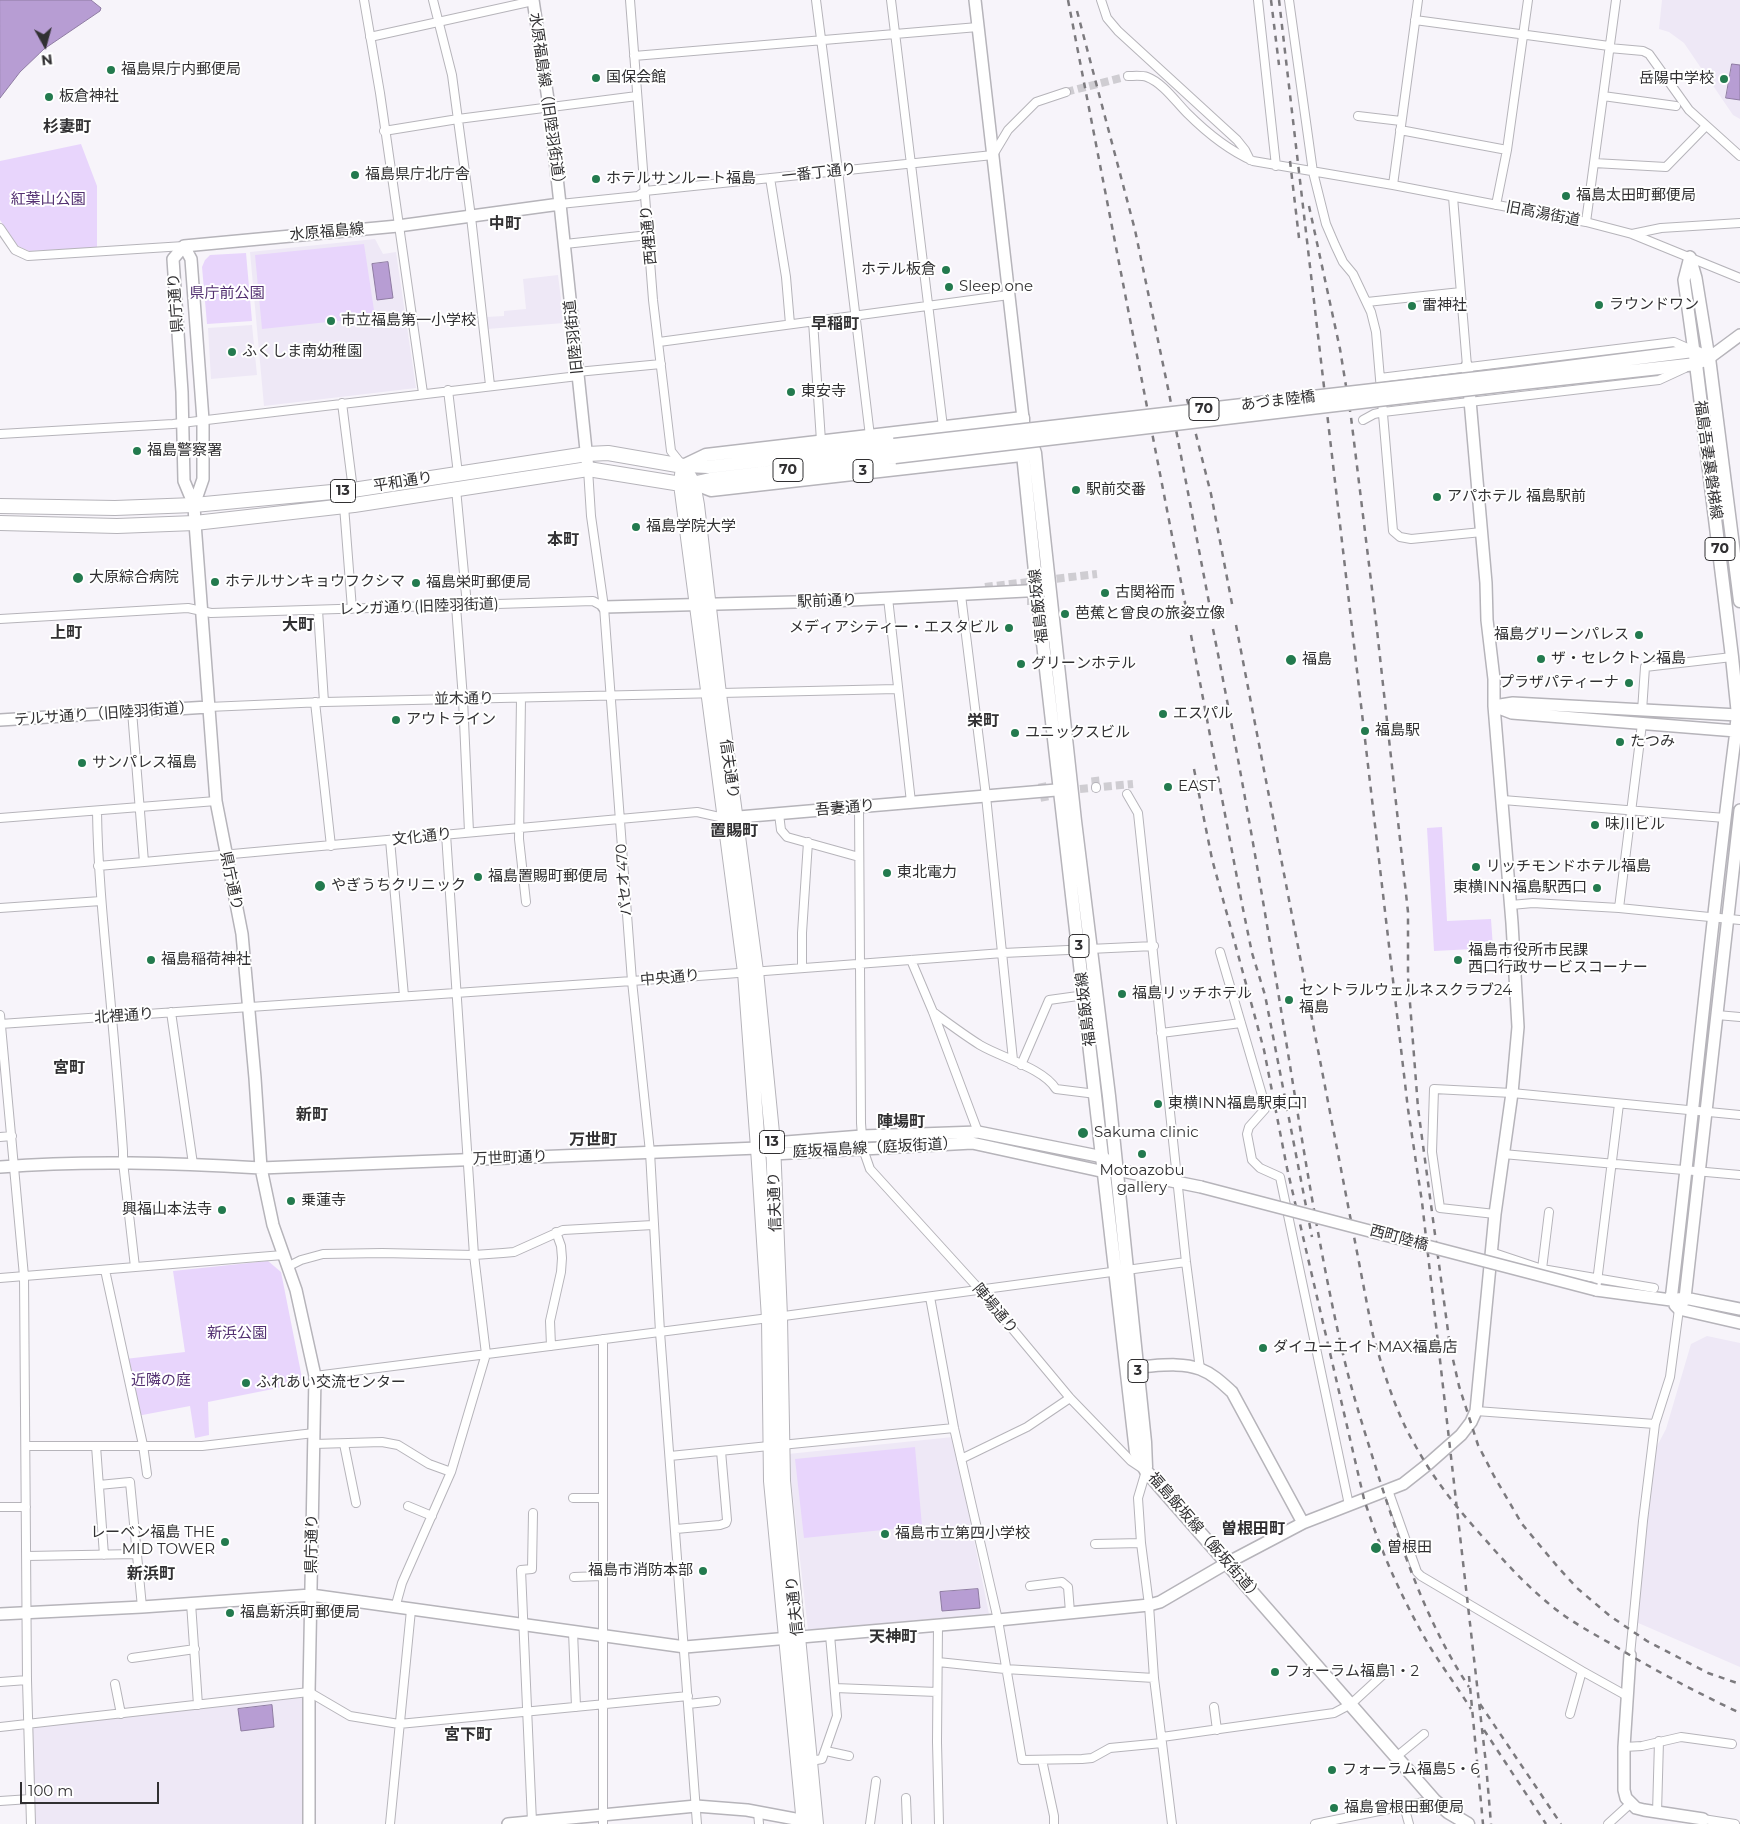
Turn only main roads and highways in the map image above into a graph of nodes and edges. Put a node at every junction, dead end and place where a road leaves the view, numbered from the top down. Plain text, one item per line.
1 (1694, 357) junction
2 (894, 451) junction
3 (1029, 454) junction
4 (683, 466) junction
5 (687, 483) junction
6 (0, 506) edge
7 (0, 524) edge
8 (1737, 558) edge
9 (1740, 596) edge
10 (1739, 716) edge
11 (1738, 730) edge
12 (1066, 789) junction
13 (750, 971) junction
14 (1111, 1171) junction
15 (774, 1318) junction
16 (793, 1638) junction
17 (813, 1823) edge
18 (1468, 1824) edge

1 - 2 main road, あづま陸橋 / 70, bridge
1 - 8 main road, 福島吾妻裏磐梯線 / 70
1 - 10 main road, 福島吾妻裏磐梯線 / 70
2 - 4 main road, 70
2 - 5 main road, 70
3 - 4 main road, 福島飯坂線 / 3
3 - 5 main road, 3
3 - 12 main road, 福島飯坂線 / 3
4 - 5 highway, 信夫通り / 13
4 - 6 highway, 平和通り / 13
5 - 7 highway, 平和通り / 13
5 - 13 highway, 信夫通り / 13
8 - 9 main road, 福島吾妻裏磐梯線 / 70
10 - 11 main road, 福島吾妻裏磐梯線 / 70
12 - 14 main road, 福島飯坂線 / 3
12 - 14 main road, 福島飯坂線 / 3
13 - 15 highway, 信夫通り / 13
13 - 15 highway, 信夫通り / 13
14 - 18 main road, 福島飯坂線（飯坂街道） / 3
15 - 16 highway, 信夫通り / 13
16 - 17 highway, 信夫通り / 13
16 - 17 highway, 信夫通り / 13

